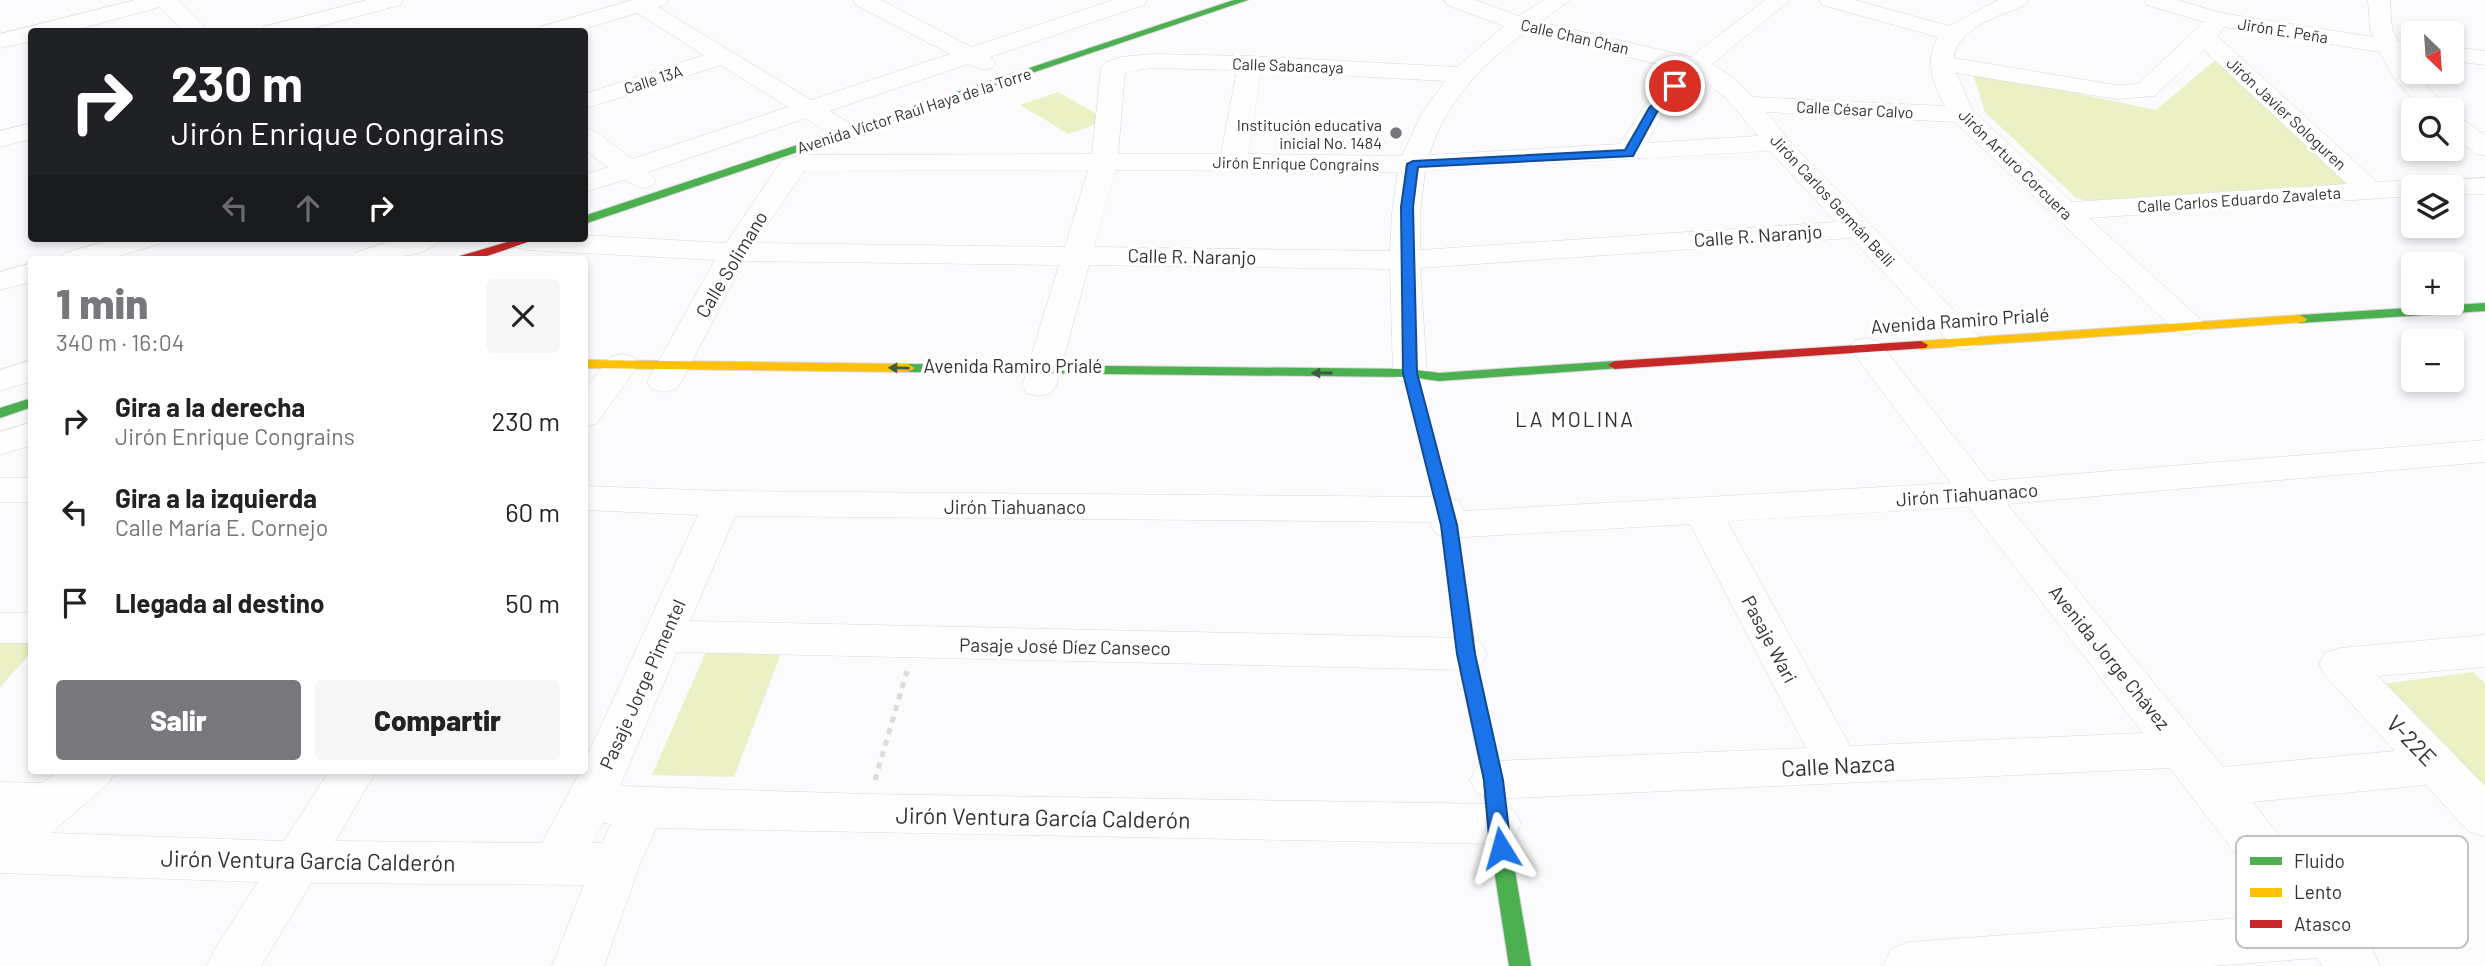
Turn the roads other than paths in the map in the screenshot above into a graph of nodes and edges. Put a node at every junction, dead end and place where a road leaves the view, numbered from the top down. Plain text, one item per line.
1 (162, 0) edge
2 (392, 0) edge
3 (864, 0) edge
4 (1243, 0) edge
5 (1455, 0) edge
6 (1559, 0) edge
7 (1779, 0) edge
8 (1830, 0) edge
9 (2017, 0) edge
10 (2155, 0) edge
11 (2379, 0) edge
12 (1119, 2) edge
13 (648, 3) edge
14 (2213, 19) edge
15 (1520, 24) junction
16 (1165, 27) junction
17 (55, 28) edge
18 (194, 28) edge
19 (286, 28) edge
20 (562, 28) edge
21 (1952, 34) junction
22 (28, 35) edge
23 (0, 41) edge
24 (2389, 47) junction
25 (2401, 48) edge
26 (2464, 55) edge
27 (970, 56) junction
28 (722, 57) junction
29 (2485, 58) edge
30 (1250, 62) junction
31 (1941, 63) junction
32 (1698, 66) junction
33 (1464, 75) junction
34 (1014, 78) junction
35 (2426, 98) edge
36 (588, 101) edge
37 (1748, 104) junction
38 (806, 108) junction
39 (1962, 115) junction
40 (28, 132) edge
41 (846, 132) junction
42 (2464, 132) edge
43 (0, 139) edge
44 (588, 139) edge
45 (1777, 143) junction
46 (2485, 148) edge
47 (1629, 153) junction
48 (813, 161) joint
49 (1233, 162) junction
50 (1104, 163) junction
51 (1413, 164) junction
52 (628, 169) junction
53 (588, 183) edge
54 (2464, 186) edge
55 (2485, 186) edge
56 (2401, 189) edge
57 (2369, 190) junction
58 (661, 194) junction
59 (2064, 211) junction
60 (588, 219) edge
61 (1857, 229) junction
62 (135, 242) edge
63 (520, 242) edge
64 (577, 242) edge
65 (419, 244) edge
66 (734, 252) junction
67 (1079, 254) junction
68 (86, 256) edge
69 (377, 256) edge
70 (475, 256) edge
71 (1407, 260) junction
72 (28, 273) edge
73 (0, 281) edge
74 (2485, 307) edge
75 (2188, 325) junction
76 (1965, 340) junction
77 (1866, 348) junction
78 (28, 371) edge
79 (605, 375) edge
80 (666, 378) junction
81 (1411, 380) junction
82 (0, 381) edge
83 (1040, 382) junction
84 (1108, 386) dead end
85 (28, 403) edge
86 (588, 408) edge
87 (0, 413) edge
88 (28, 434) edge
89 (0, 444) edge
90 (2479, 457) edge
91 (0, 490) edge
92 (28, 491) edge
93 (1979, 494) junction
94 (588, 498) edge
95 (722, 503) junction
96 (1702, 512) junction
97 (1448, 517) junction
98 (0, 628) edge
99 (28, 628) edge
100 (665, 636) junction
101 (2485, 651) edge
102 (1466, 654) junction
103 (2183, 749) junction
104 (1838, 766) junction
105 (2437, 766) junction
106 (88, 774) edge
107 (351, 774) edge
108 (2213, 787) junction
109 (0, 801) edge
110 (590, 802) junction
111 (1495, 802) junction
112 (51, 803) junction
113 (642, 808) junction
114 (2485, 817) edge
115 (2251, 836) edge
116 (0, 852) edge
117 (296, 862) junction
118 (556, 862) junction
119 (616, 864) junction
120 (2341, 950) edge
121 (233, 966) edge
122 (578, 966) edge
123 (1520, 966) edge
124 (1909, 966) edge

1 - 17 street
1 - 18 street
2 - 19 street
3 - 27 street
4 - 16 street, Avenida Víctor Raúl Haya de la Torre
5 - 15 street, Calle Chan Chan
6 - 15 street
7 - 32 street
8 - 21 street
9 - 21 street
10 - 14 street, Jirón E. Peña
11 - 24 street
12 - 16 street
12 - 27 street
13 - 20 street
13 - 28 street
14 - 24 street, Jirón E. Peña
14 - 31 street
14 - 57 street, Jirón Javier Sologuren
15 - 32 street, Calle Chan Chan
15 - 33 street
16 - 34 street, Avenida Víctor Raúl Haya de la Torre
21 - 31 street
22 - 23 street
24 - 25 street, Jirón E. Peña
24 - 35 street
26 - 29 street
27 - 34 street
27 - 38 street
28 - 36 street, Calle 13A
28 - 38 street
30 - 33 street, Calle Sabancaya
30 - 49 street
30 - 50 street, Calle Sabancaya
31 - 39 street, Jirón Arturo Corcuera
32 - 37 street, Jirón Carlos Germán Belli
32 - 47 street
33 - 51 street
34 - 41 street, Avenida Víctor Raúl Haya de la Torre
37 - 39 street, Calle César Calvo
37 - 45 street, Jirón Carlos Germán Belli
38 - 41 street
38 - 52 street
39 - 59 street, Jirón Arturo Corcuera
40 - 43 street
41 - 58 street, Avenida Víctor Raúl Haya de la Torre
42 - 46 street
44 - 52 street
45 - 47 street, Jirón Enrique Congrains
45 - 61 street, Jirón Carlos Germán Belli
47 - 51 street, Jirón Enrique Congrains
48 - 50 street, Jirón Enrique Congrains
48 - 66 street, Calle Solimano
49 - 50 street, Jirón Enrique Congrains
49 - 51 street, Jirón Enrique Congrains
50 - 67 street
51 - 71 street
52 - 53 street
52 - 58 street
54 - 55 street
56 - 57 street, Calle Carlos Eduardo Zavaleta
57 - 59 street, Calle Carlos Eduardo Zavaleta
58 - 60 street, Avenida Víctor Raúl Haya de la Torre
59 - 75 street, Jirón Arturo Corcuera
61 - 71 street, Calle R. Naranjo
61 - 76 street, Jirón Carlos Germán Belli
62 - 68 street
63 - 70 street
64 - 66 street, Calle R. Naranjo
65 - 69 street
66 - 67 street, Calle R. Naranjo
66 - 80 street, Calle Solimano
67 - 71 street, Calle R. Naranjo
67 - 83 street
71 - 81 street
72 - 73 street
74 - 75 street, Avenida Ramiro Prialé
75 - 76 street, Avenida Ramiro Prialé
76 - 77 street, Avenida Ramiro Prialé
77 - 81 street, Avenida Ramiro Prialé
77 - 93 street, Avenida Jorge Chávez
78 - 82 street
79 - 80 street, Avenida Ramiro Prialé
79 - 86 street
83 -> 80 street, Avenida Ramiro Prialé
81 -> 83 street, Avenida Ramiro Prialé
81 - 84 street, Avenida Ramiro Prialé
81 - 97 street
85 - 87 street
88 - 89 street
90 - 93 street, Jirón Tiahuanaco
91 - 92 street
93 - 96 street, Jirón Tiahuanaco
93 - 103 street, Avenida Jorge Chávez
94 - 95 street, Jirón Tiahuanaco
95 - 97 street, Jirón Tiahuanaco
95 - 100 street, Pasaje Jorge Pimentel
96 - 97 street, Jirón Tiahuanaco
96 - 104 street, Pasaje Wari
97 - 102 street
98 - 99 street
100 - 102 street, Pasaje José Díez Canseco
100 - 110 street, Pasaje Jorge Pimentel
101 - 105 street, V-22E
102 - 111 street
103 - 104 street, Calle Nazca
103 - 108 street, Avenida Jorge Chávez
104 - 111 street, Calle Nazca
105 - 108 street
105 - 114 street, V-22E
106 - 112 street
107 - 117 street
108 - 115 street, Avenida Jorge Chávez
109 - 112 street
110 - 113 street, Jirón Ventura García Calderón
110 - 118 street, Pasaje Jorge Pimentel
111 - 113 street, Jirón Ventura García Calderón
111 - 123 street
112 - 116 street
113 - 119 street
116 - 117 street, Jirón Ventura García Calderón
117 - 118 street, Jirón Ventura García Calderón
117 - 121 street
118 - 119 street, Jirón Ventura García Calderón
119 - 122 street
120 - 124 street

